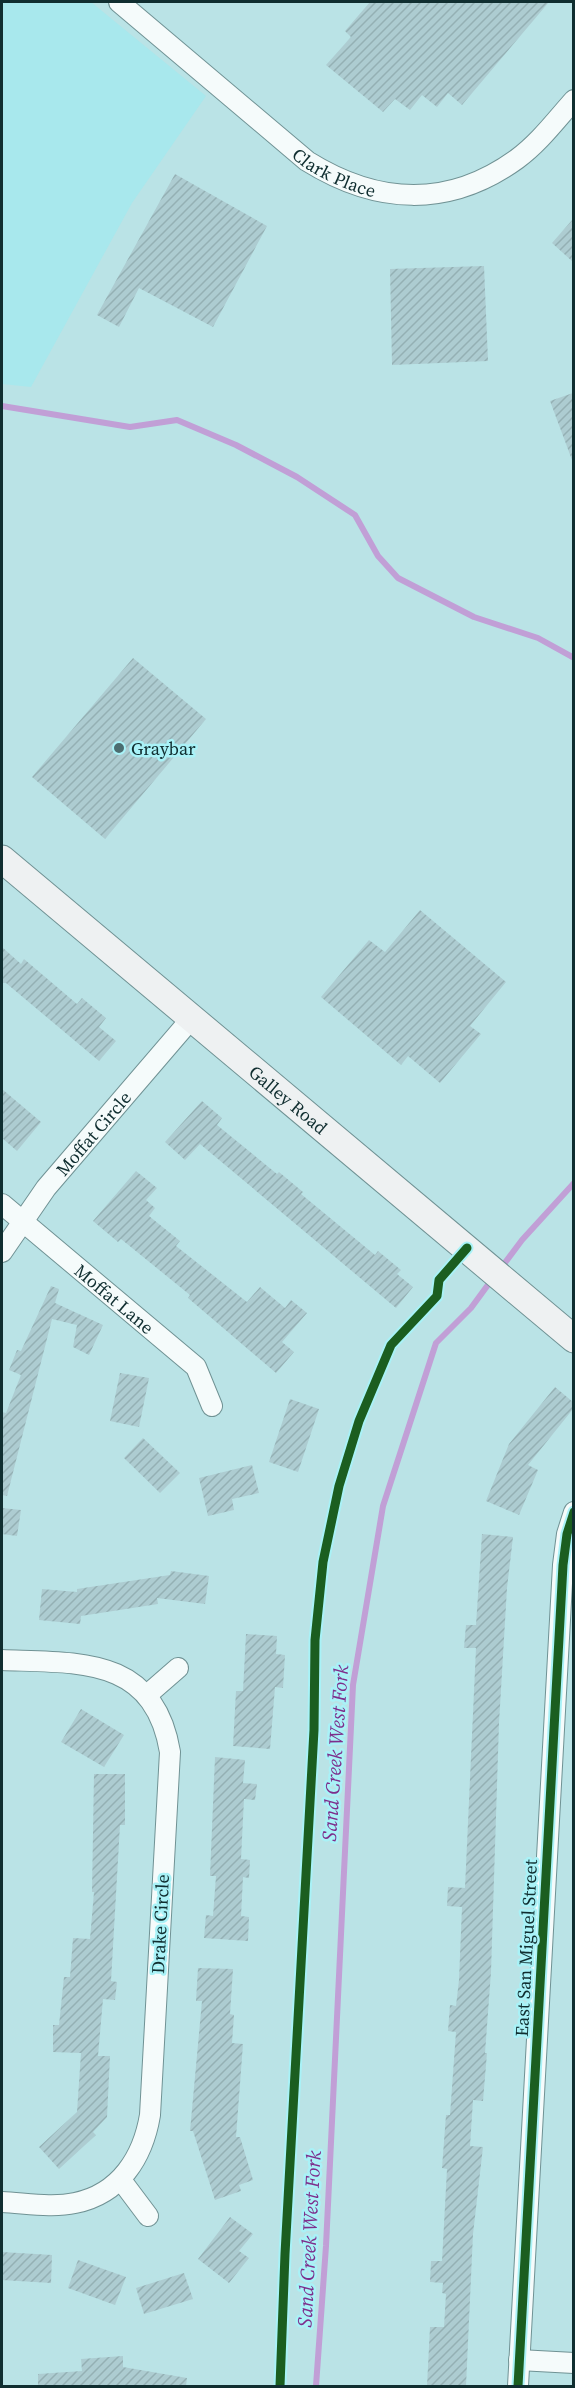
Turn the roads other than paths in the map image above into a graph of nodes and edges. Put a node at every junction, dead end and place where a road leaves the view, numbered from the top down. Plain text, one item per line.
1 (119, 2) edge
2 (573, 100) edge
3 (2, 859) edge
4 (191, 1019) junction
5 (2, 1204) edge
6 (23, 1221) junction
7 (2, 1252) edge
8 (564, 1331) edge
9 (212, 1406) dead end
10 (573, 1512) edge
11 (2, 1660) edge
12 (178, 1668) dead end
13 (147, 1695) junction
14 (121, 2180) junction
15 (2, 2202) edge
16 (148, 2216) dead end
17 (519, 2360) junction
18 (573, 2363) edge
19 (518, 2386) edge

1 - 2 street, Clark Place
3 - 4 main road, Galley Road
4 - 6 street, Moffat Circle
4 - 8 main road, Galley Road
5 - 6 street, Moffat Lane
6 - 7 street, Moffat Circle
6 - 9 street, Moffat Lane
10 - 17 street, East San Miguel Street
11 - 13 street, Drake Circle
12 - 13 street
13 - 14 street, Drake Circle
14 - 15 street, Drake Circle
14 - 16 street
17 - 18 street
17 - 19 street, East San Miguel Street

